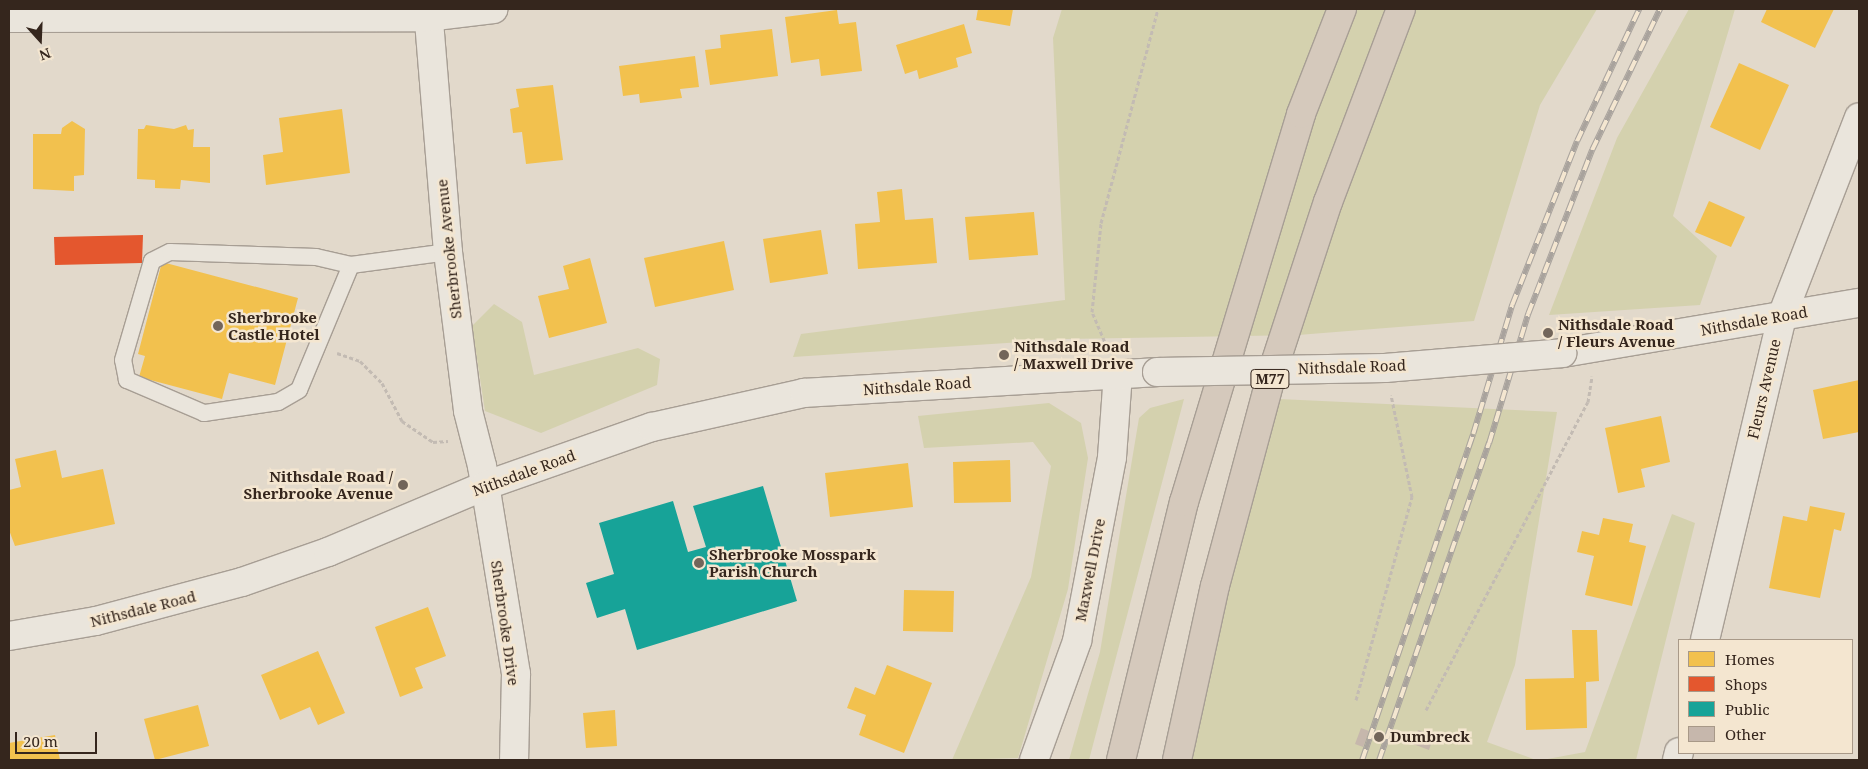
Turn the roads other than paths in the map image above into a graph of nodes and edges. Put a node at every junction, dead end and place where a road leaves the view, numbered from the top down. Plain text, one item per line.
1 (494, 9) edge
2 (1342, 9) edge
3 (1401, 9) edge
4 (427, 13) edge
5 (9, 18) edge
6 (1859, 117) edge
7 (448, 252) junction
8 (351, 266) junction
9 (1859, 303) edge
10 (1782, 316) junction
11 (1118, 374) junction
12 (484, 486) junction
13 (9, 636) edge
14 (1705, 639) edge
15 (514, 760) edge
16 (1034, 760) edge
17 (1121, 760) edge
18 (1177, 760) edge

1 - 4 street
2 - 17 highway
3 - 18 highway, M77
4 - 5 street
4 - 7 street, Sherbrooke Avenue
6 - 10 street, Fleurs Avenue
7 - 8 lane
7 - 12 street, Sherbrooke Avenue
8 - 8 lane
9 - 10 street, Nithsdale Road
10 - 11 street, Nithsdale Road, bridge
10 - 14 street, Fleurs Avenue
11 - 12 street, Nithsdale Road
11 - 16 street, Maxwell Drive
12 - 13 street, Nithsdale Road
12 - 15 street, Sherbrooke Drive

